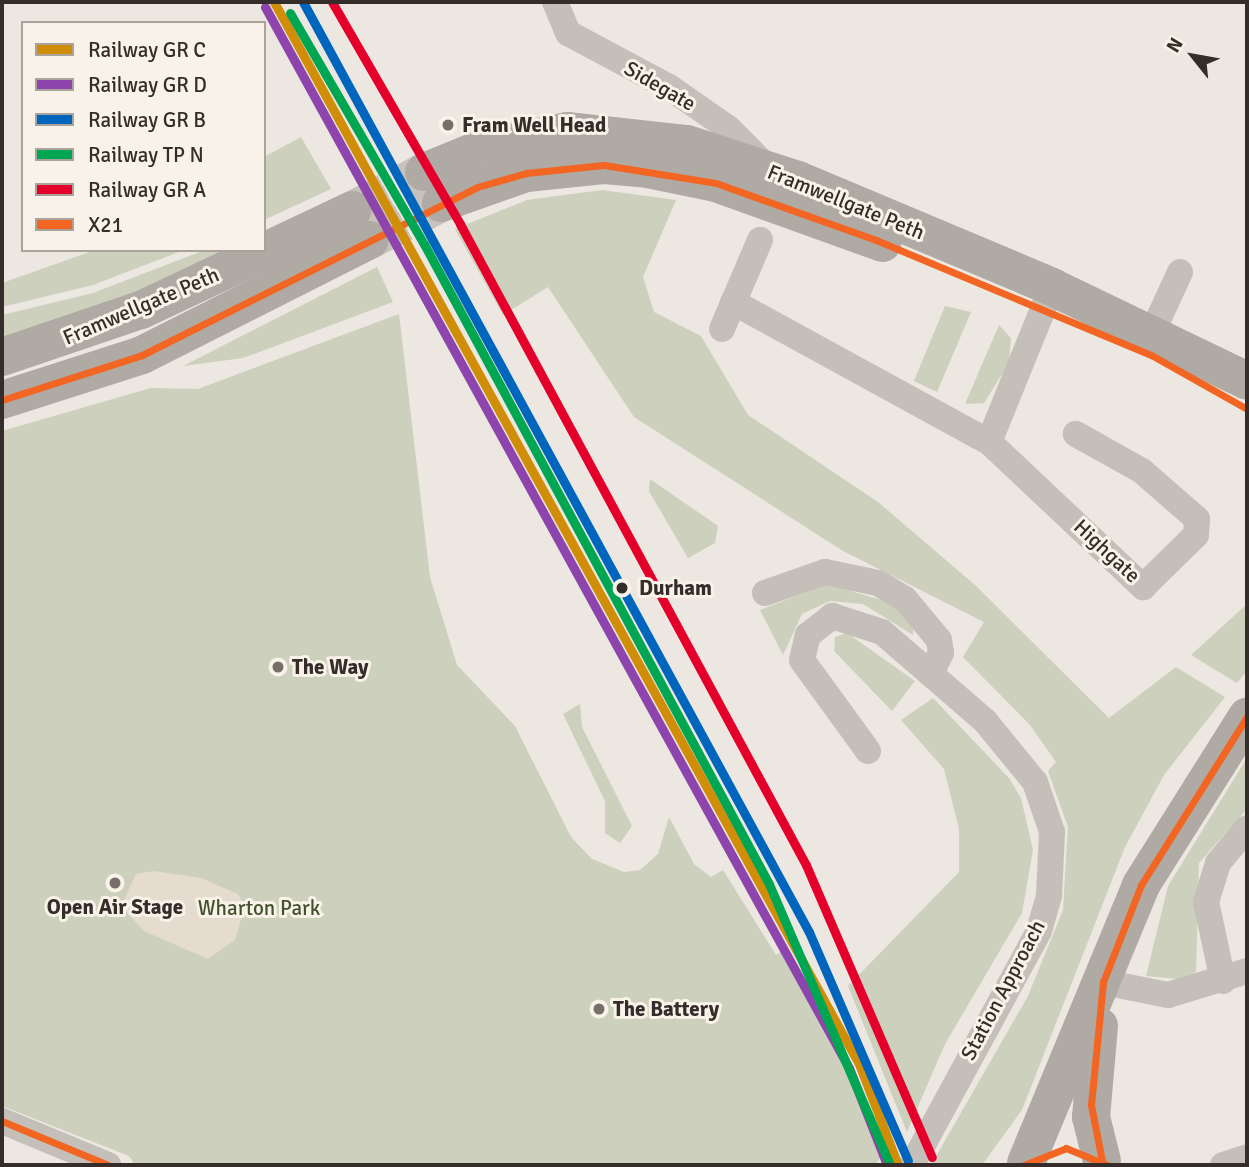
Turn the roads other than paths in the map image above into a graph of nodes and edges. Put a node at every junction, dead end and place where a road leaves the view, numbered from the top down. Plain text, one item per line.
1 (555, 2) edge
2 (771, 171) junction
3 (760, 240) dead end
4 (1180, 272) dead end
5 (1049, 299) junction
6 (733, 302) junction
7 (722, 329) dead end
8 (1152, 332) junction
9 (2, 357) edge
10 (1247, 381) edge
11 (2, 400) edge
12 (1247, 409) edge
13 (1076, 433) dead end
14 (989, 442) junction
15 (765, 593) dead end
16 (932, 671) junction
17 (1247, 717) edge
18 (868, 751) dead end
19 (1247, 828) edge
20 (1235, 976) edge
21 (1103, 982) junction
22 (2, 1121) edge
23 (1247, 1157) edge
24 (1105, 1163) edge
25 (1025, 1164) edge
26 (108, 1165) edge
27 (912, 1165) edge
28 (1223, 1165) edge

1 - 2 street, Sidegate
2 - 5 highway, Framwellgate Peth
2 - 5 highway, Framwellgate Peth
3 - 6 street
4 - 8 street
5 - 8 highway, Framwellgate Peth
5 - 12 highway, Framwellgate Peth
5 - 14 street
6 - 7 street
6 - 14 street, Highgate
8 - 10 highway, Framwellgate Peth
9 - 11 highway, Framwellgate Peth
13 - 14 street, Highgate
15 - 16 street
16 - 18 street, Station Approach
16 - 27 street, Station Approach
17 - 21 highway
19 - 20 street
20 - 21 street
21 - 24 highway
21 - 25 highway
22 - 26 street
23 - 28 street
24 - 25 highway

